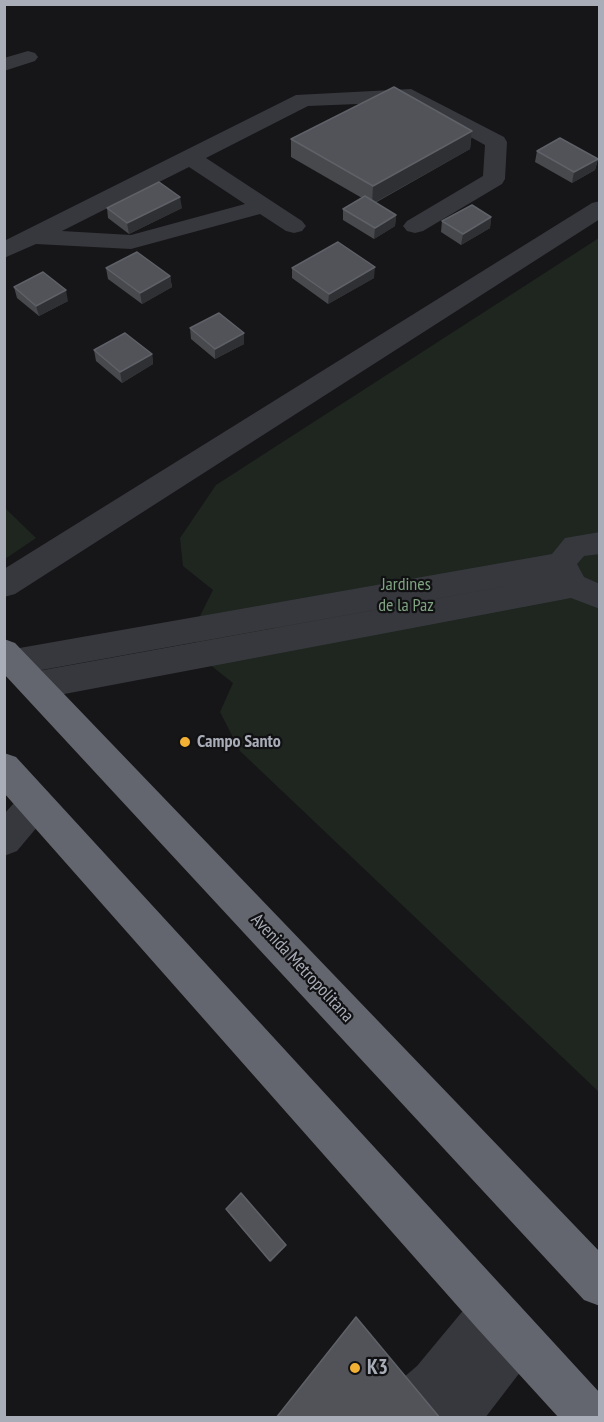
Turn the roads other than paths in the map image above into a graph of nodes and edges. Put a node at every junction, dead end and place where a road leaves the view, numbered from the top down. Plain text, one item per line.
1 (28, 57) dead end
2 (4, 65) edge
3 (190, 157) junction
4 (264, 206) junction
5 (600, 208) edge
6 (294, 226) dead end
7 (415, 226) dead end
8 (33, 237) junction
9 (4, 251) edge
10 (600, 543) edge
11 (578, 582) edge
12 (4, 585) edge
13 (19, 666) edge
14 (4, 768) edge
15 (36, 803) junction
16 (4, 840) edge
17 (600, 1284) edge
18 (505, 1324) junction
19 (391, 1418) edge
20 (455, 1418) edge
21 (591, 1418) edge

1 - 2 street
3 - 4 street
3 - 7 street
3 - 8 street
4 - 6 street
4 - 8 street
5 - 12 street
8 - 9 street
10 - 11 street
11 - 13 street
13 - 17 highway, Avenida Metropolitana
14 - 15 highway
15 - 16 street
15 - 18 highway
18 - 19 street
18 - 20 street
18 - 21 highway

